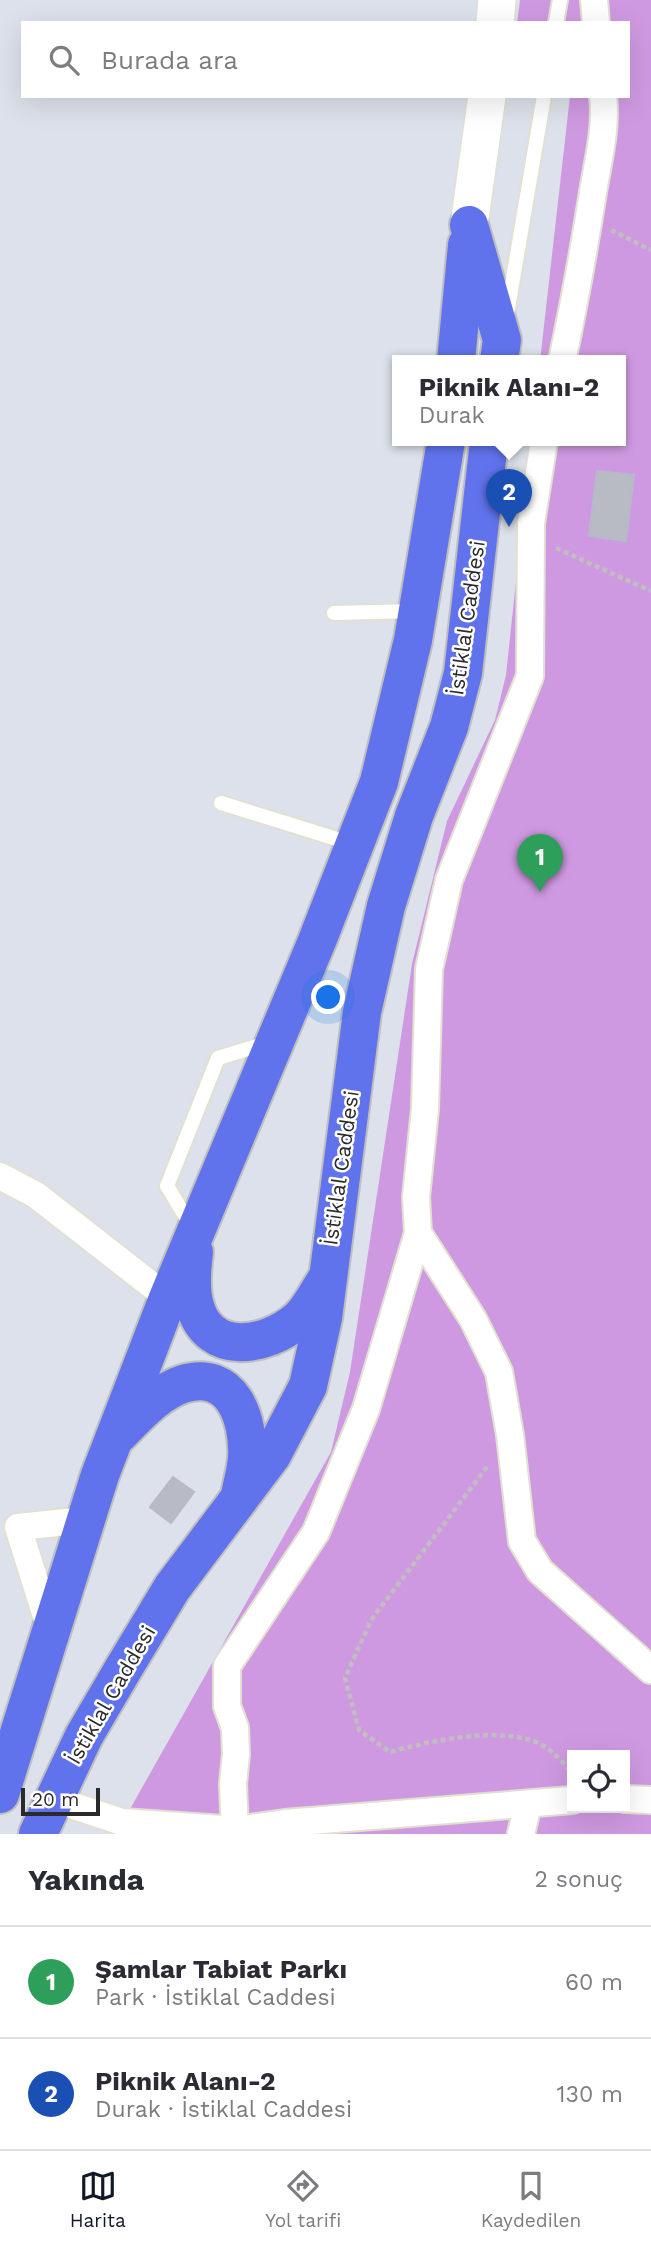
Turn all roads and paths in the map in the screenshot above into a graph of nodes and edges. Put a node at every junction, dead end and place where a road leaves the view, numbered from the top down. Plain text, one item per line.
1 (497, 0) edge
2 (560, 0) edge
3 (594, 0) edge
4 (495, 21) edge
5 (556, 21) edge
6 (596, 21) edge
7 (487, 98) edge
8 (544, 98) edge
9 (603, 98) edge
10 (589, 219) junction
11 (469, 225) junction
12 (651, 250) edge
13 (501, 350) edge
14 (457, 355) edge
15 (563, 355) edge
16 (445, 446) edge
17 (488, 446) edge
18 (543, 446) edge
19 (531, 540) junction
20 (651, 591) edge
21 (418, 610) junction
22 (334, 613) dead end
23 (221, 803) dead end
24 (354, 845) junction
25 (0, 1176) edge
26 (195, 1232) junction
27 (418, 1233) junction
28 (327, 1279) junction
29 (168, 1298) junction
30 (510, 1435) junction
31 (114, 1439) junction
32 (240, 1496) junction
33 (86, 1520) junction
34 (9, 1521) edge
35 (51, 1632) junction
36 (651, 1670) edge
37 (567, 1767) edge
38 (0, 1794) edge
39 (54, 1798) junction
40 (630, 1799) edge
41 (567, 1800) edge
42 (651, 1800) edge
43 (528, 1804) junction
44 (236, 1832) edge
45 (38, 1834) edge
46 (521, 1834) edge

1 - 4 main road
2 - 5 lane
3 - 6 street
7 - 11 main road
8 - 13 lane
9 - 10 street
10 - 12 path
10 - 15 street
11 - 13 main road
11 - 14 main road
16 - 21 main road
17 - 28 main road, İstiklal Caddesi
18 - 19 street
19 - 20 path
19 - 27 street
21 - 22 lane
21 - 24 main road
23 - 24 lane
24 - 26 main road
25 - 29 street
26 - 28 main road
26 - 29 main road
27 - 30 street
27 - 44 street
28 - 32 main road, İstiklal Caddesi
29 - 31 main road
30 - 36 street
30 - 37 path
31 - 32 main road
31 - 33 main road
32 - 39 main road, İstiklal Caddesi
33 - 34 street
33 - 35 main road
34 - 35 street
35 - 38 main road
39 - 44 street
39 - 45 main road, İstiklal Caddesi
40 - 42 street
41 - 43 street
43 - 44 street
43 - 46 street

